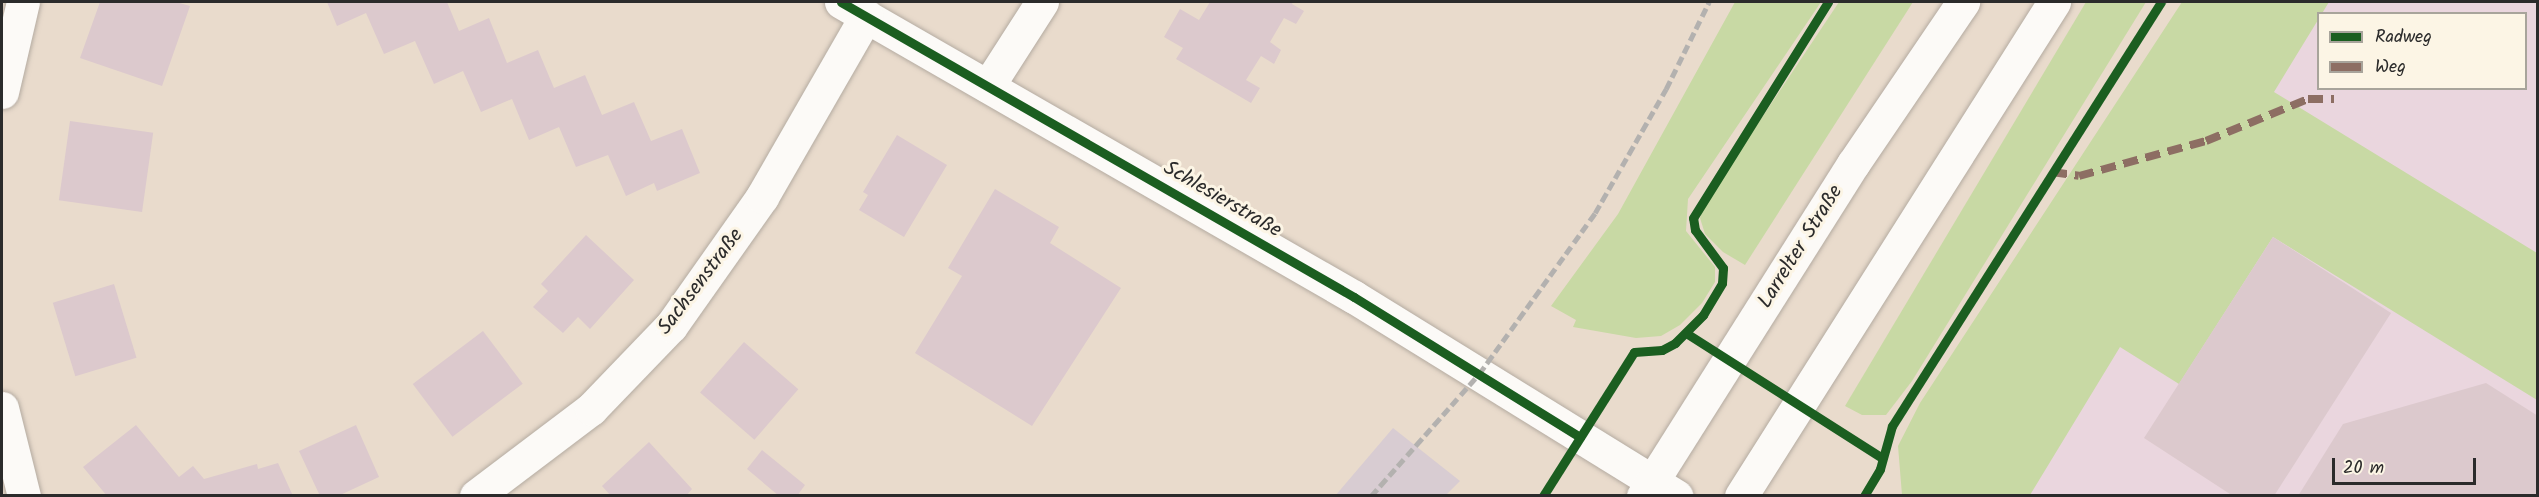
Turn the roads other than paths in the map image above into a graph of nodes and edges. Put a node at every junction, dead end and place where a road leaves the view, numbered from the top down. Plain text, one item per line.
1 (23, 2) edge
2 (1042, 2) edge
3 (1963, 2) edge
4 (2054, 2) edge
5 (853, 9) edge
6 (988, 86) junction
7 (2, 92) edge
8 (2, 408) edge
9 (1657, 490) edge
10 (24, 495) edge
11 (476, 495) edge
12 (1741, 495) edge

1 - 7 street
2 - 6 street
3 - 9 street, Larrelter Straße
4 - 12 street
5 - 6 street, Schlesierstraße
5 - 11 street, Sachsenstraße
6 - 9 street, Schlesierstraße
8 - 10 street

